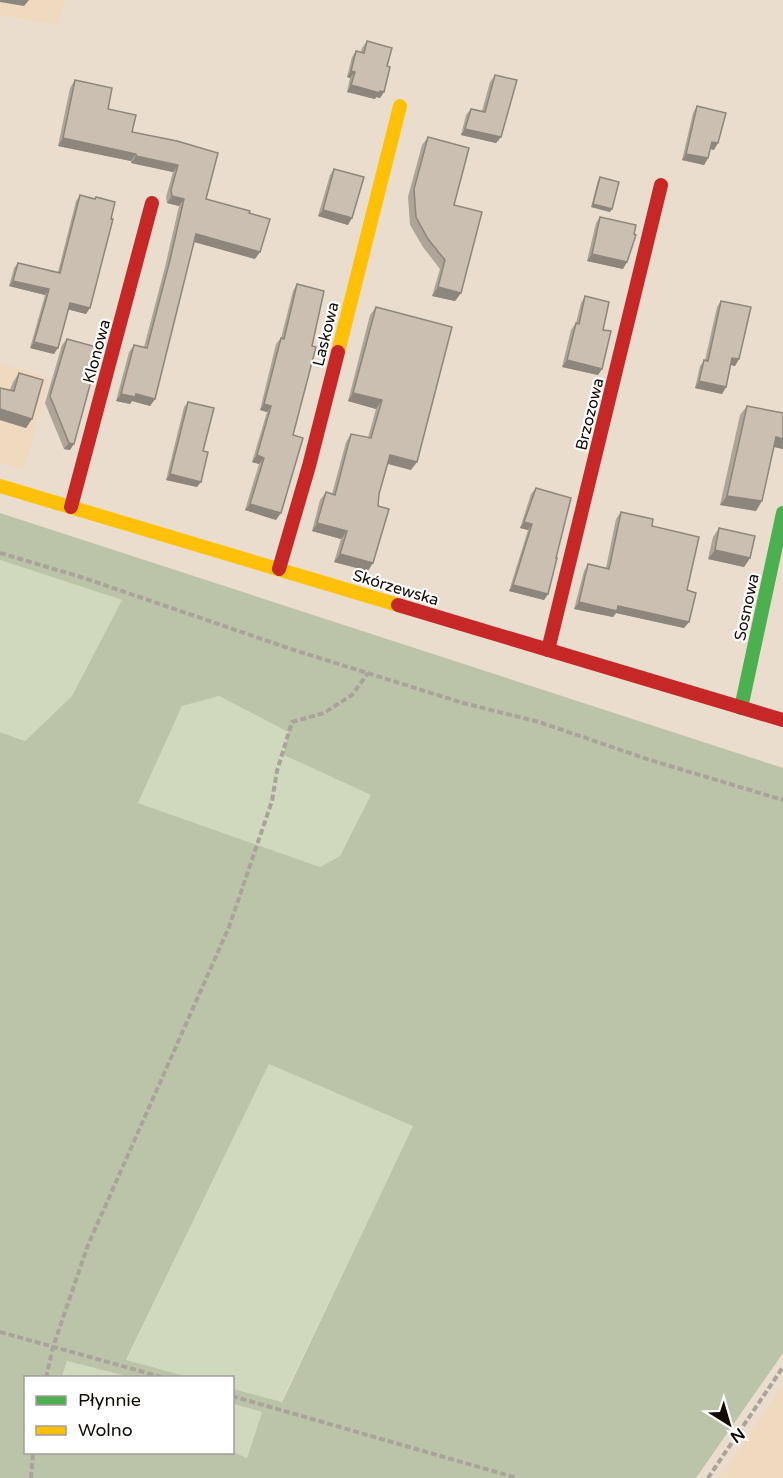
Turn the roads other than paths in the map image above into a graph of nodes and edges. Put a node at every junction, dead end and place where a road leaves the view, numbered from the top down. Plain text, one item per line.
1 (400, 106) dead end
2 (661, 185) dead end
3 (152, 203) dead end
4 (0, 486) edge
5 (71, 507) junction
6 (783, 513) edge
7 (279, 569) junction
8 (548, 650) junction
9 (741, 708) junction
10 (783, 720) edge

1 - 7 street, Laskowa
2 - 8 street, Brzozowa
3 - 5 street, Klonowa
4 - 5 street, Skórzewska
5 - 7 street, Skórzewska
6 - 9 street, Sosnowa
7 - 8 street, Skórzewska
8 - 9 street, Skórzewska
9 - 10 street, Skórzewska

